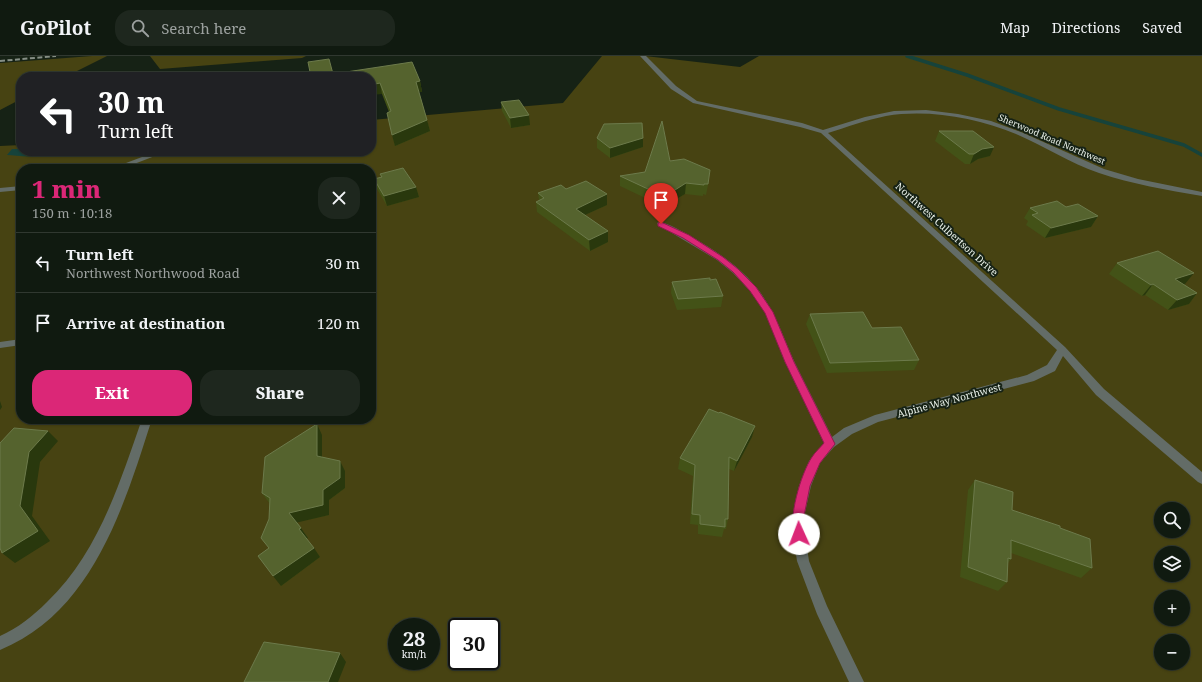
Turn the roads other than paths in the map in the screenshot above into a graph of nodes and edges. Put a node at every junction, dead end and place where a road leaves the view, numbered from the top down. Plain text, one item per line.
1 (643, 56) edge
2 (823, 132) junction
3 (151, 156) edge
4 (128, 164) edge
5 (16, 188) edge
6 (0, 190) edge
7 (1202, 194) edge
8 (661, 224) dead end
9 (16, 343) edge
10 (0, 345) edge
11 (1062, 349) junction
12 (145, 424) edge
13 (830, 444) junction
14 (1202, 479) edge
15 (0, 643) edge
16 (857, 682) edge

1 - 2 street, Northwest Culbertson Drive
2 - 7 street, Sherwood Road Northwest
2 - 11 street, Northwest Culbertson Drive
3 - 4 street
5 - 6 street
8 - 13 street
9 - 10 street
11 - 13 street, Alpine Way Northwest
11 - 14 street, Northwest Culbertson Drive
12 - 15 street
13 - 16 street, Alpine Way Northwest

